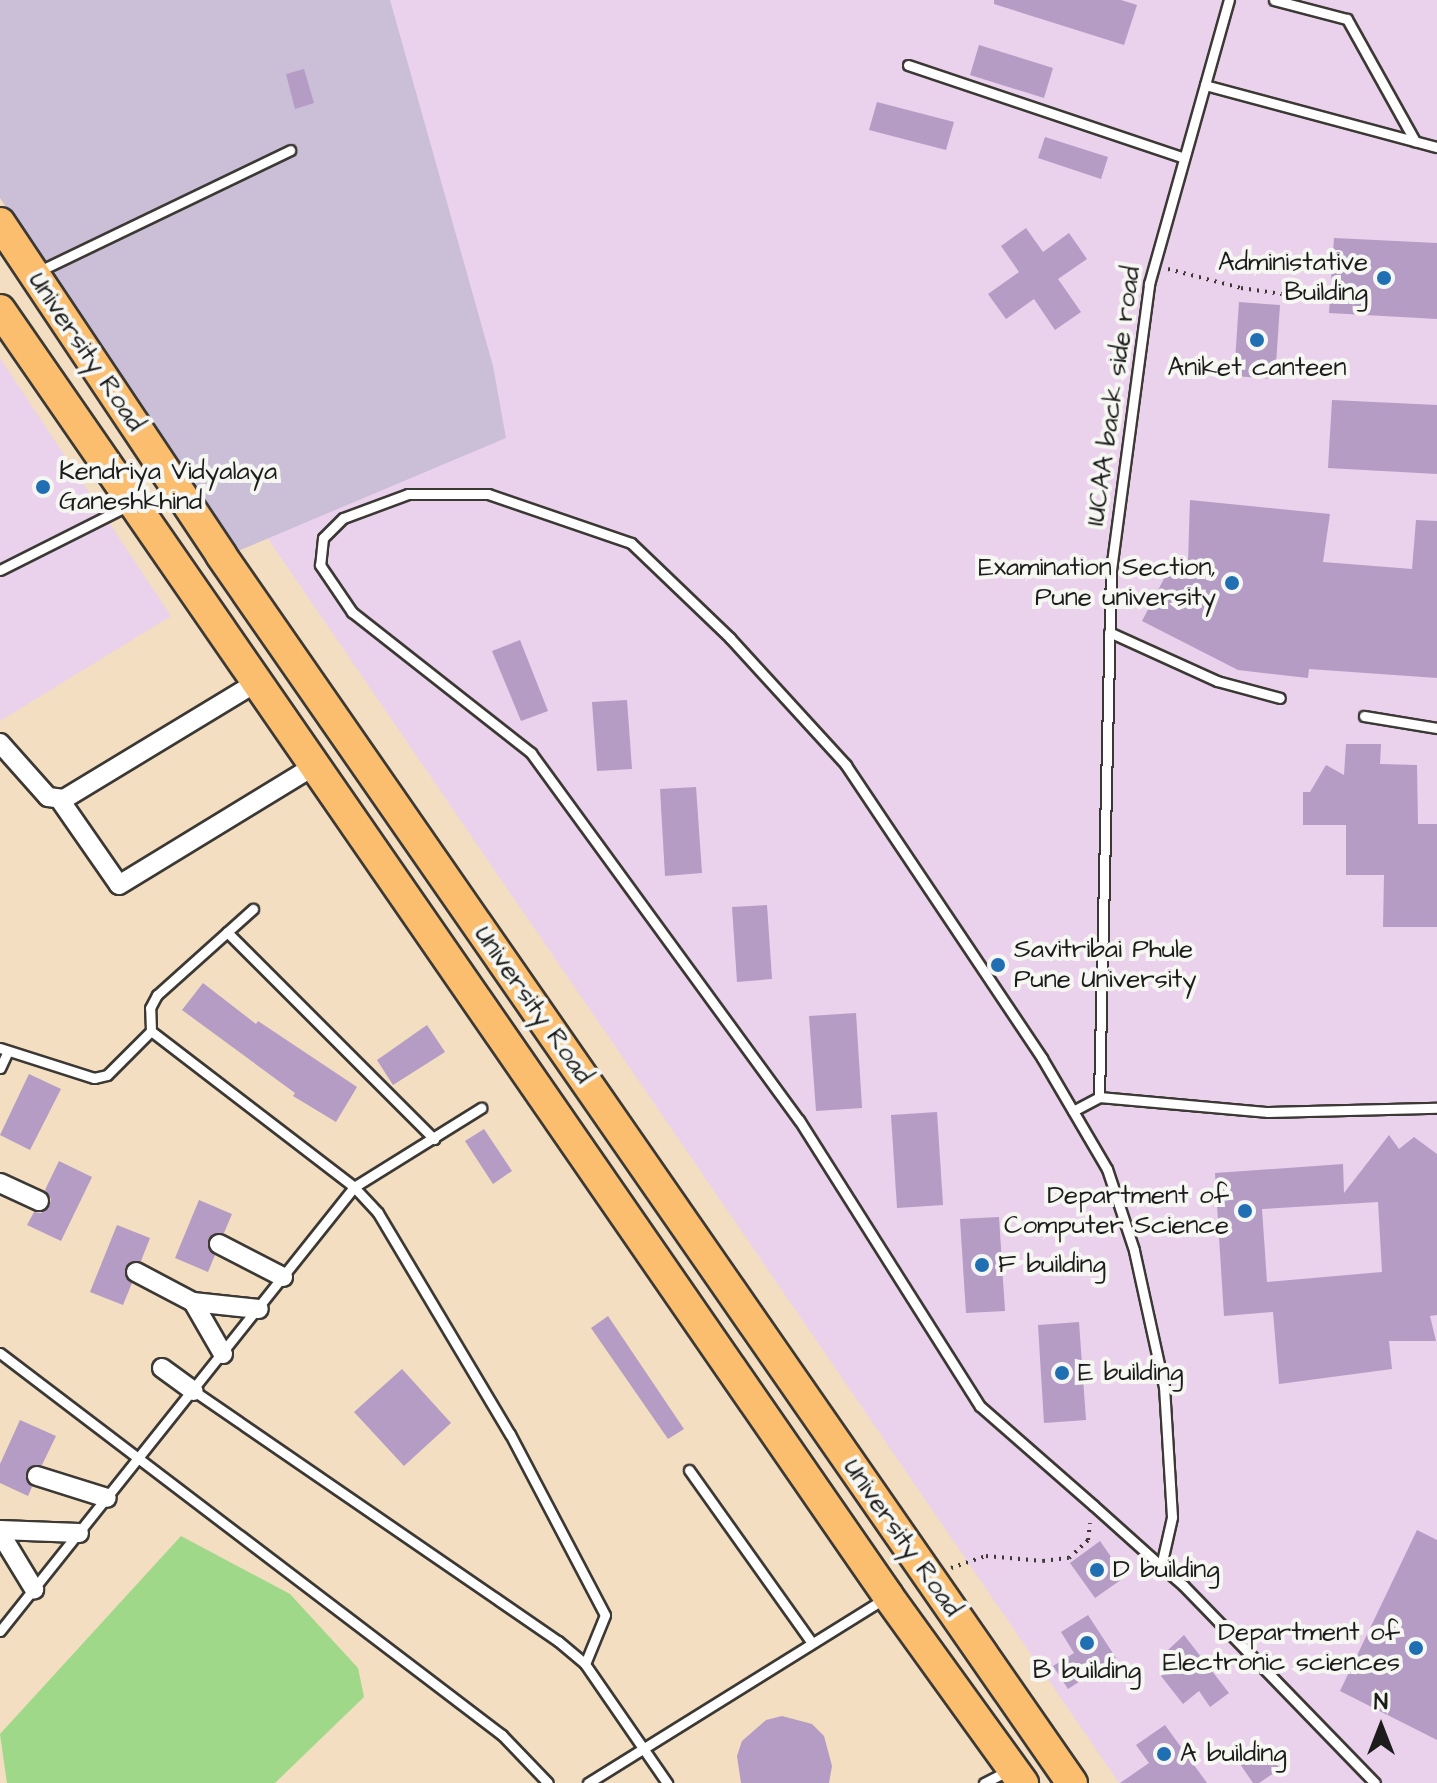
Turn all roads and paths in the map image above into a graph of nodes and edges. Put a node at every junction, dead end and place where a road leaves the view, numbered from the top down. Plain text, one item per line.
1 (1229, 0) edge
2 (1274, 0) edge
3 (908, 65) dead end
4 (1205, 85) junction
5 (1415, 141) junction
6 (1437, 147) edge
7 (290, 150) dead end
8 (1184, 158) junction
9 (0, 223) edge
10 (1154, 265) junction
11 (34, 274) junction
12 (1282, 294) dead end
13 (0, 310) edge
14 (133, 503) junction
15 (0, 570) edge
16 (1109, 632) junction
17 (257, 682) junction
18 (1280, 698) dead end
19 (1364, 716) dead end
20 (1437, 728) edge
21 (0, 743) edge
22 (314, 766) junction
23 (60, 800) junction
24 (253, 909) dead end
25 (227, 932) junction
26 (151, 1031) junction
27 (3, 1051) edge
28 (0, 1068) edge
29 (1099, 1097) junction
30 (481, 1108) dead end
31 (1437, 1108) edge
32 (1073, 1111) junction
33 (434, 1139) junction
34 (0, 1183) edge
35 (354, 1187) junction
36 (39, 1201) dead end
37 (219, 1244) dead end
38 (136, 1272) dead end
39 (283, 1277) junction
40 (193, 1302) junction
41 (259, 1309) junction
42 (0, 1353) edge
43 (223, 1354) junction
44 (162, 1368) dead end
45 (194, 1391) junction
46 (139, 1459) junction
47 (689, 1470) dead end
48 (37, 1476) dead end
49 (107, 1498) junction
50 (1093, 1505) junction
51 (0, 1531) edge
52 (79, 1533) junction
53 (1161, 1566) junction
54 (930, 1578) junction
55 (34, 1589) junction
56 (888, 1596) junction
57 (0, 1631) edge
58 (812, 1643) junction
59 (585, 1664) junction
60 (643, 1749) junction
61 (1018, 1776) edge
62 (548, 1783) edge
63 (588, 1783) edge
64 (667, 1783) edge
65 (984, 1783) edge
66 (1072, 1783) edge
67 (1375, 1783) edge

1 - 4 lane, IUCAA back side road
2 - 5 lane
3 - 8 lane
4 - 5 lane
4 - 8 lane, IUCAA back side road
5 - 6 lane
7 - 11 lane
8 - 10 lane, IUCAA back side road
9 - 11 main road, University Road
10 - 12 path
10 - 16 lane, IUCAA back side road
11 - 54 main road, University Road
13 - 14 main road, University Road
14 - 15 lane
14 - 17 main road, University Road
16 - 18 lane
16 - 29 lane, IUCAA back side road
17 - 22 main road, University Road
17 - 23 street
19 - 20 lane
21 - 23 street
22 - 23 street
22 - 56 main road, University Road
24 - 25 lane
25 - 26 lane
25 - 33 lane
26 - 27 lane
26 - 35 lane
27 - 28 lane
29 - 31 lane
29 - 32 lane
30 - 33 lane
32 - 50 lane
32 - 53 lane
33 - 35 lane
34 - 36 street
35 - 39 lane
35 - 59 lane
37 - 39 street
38 - 40 street
39 - 41 lane
40 - 41 street
40 - 43 street
41 - 43 lane
42 - 46 lane
43 - 45 lane
44 - 45 street
45 - 46 lane
45 - 59 lane
46 - 49 lane
46 - 62 lane
47 - 58 lane
48 - 49 street
49 - 52 lane
50 - 53 lane
50 - 54 path
51 - 52 street
51 - 55 street
52 - 55 lane
53 - 67 lane
54 - 66 main road, University Road
55 - 57 lane
56 - 58 lane
56 - 61 main road, University Road
58 - 60 lane
59 - 60 lane
60 - 63 lane
60 - 64 lane
61 - 65 lane

